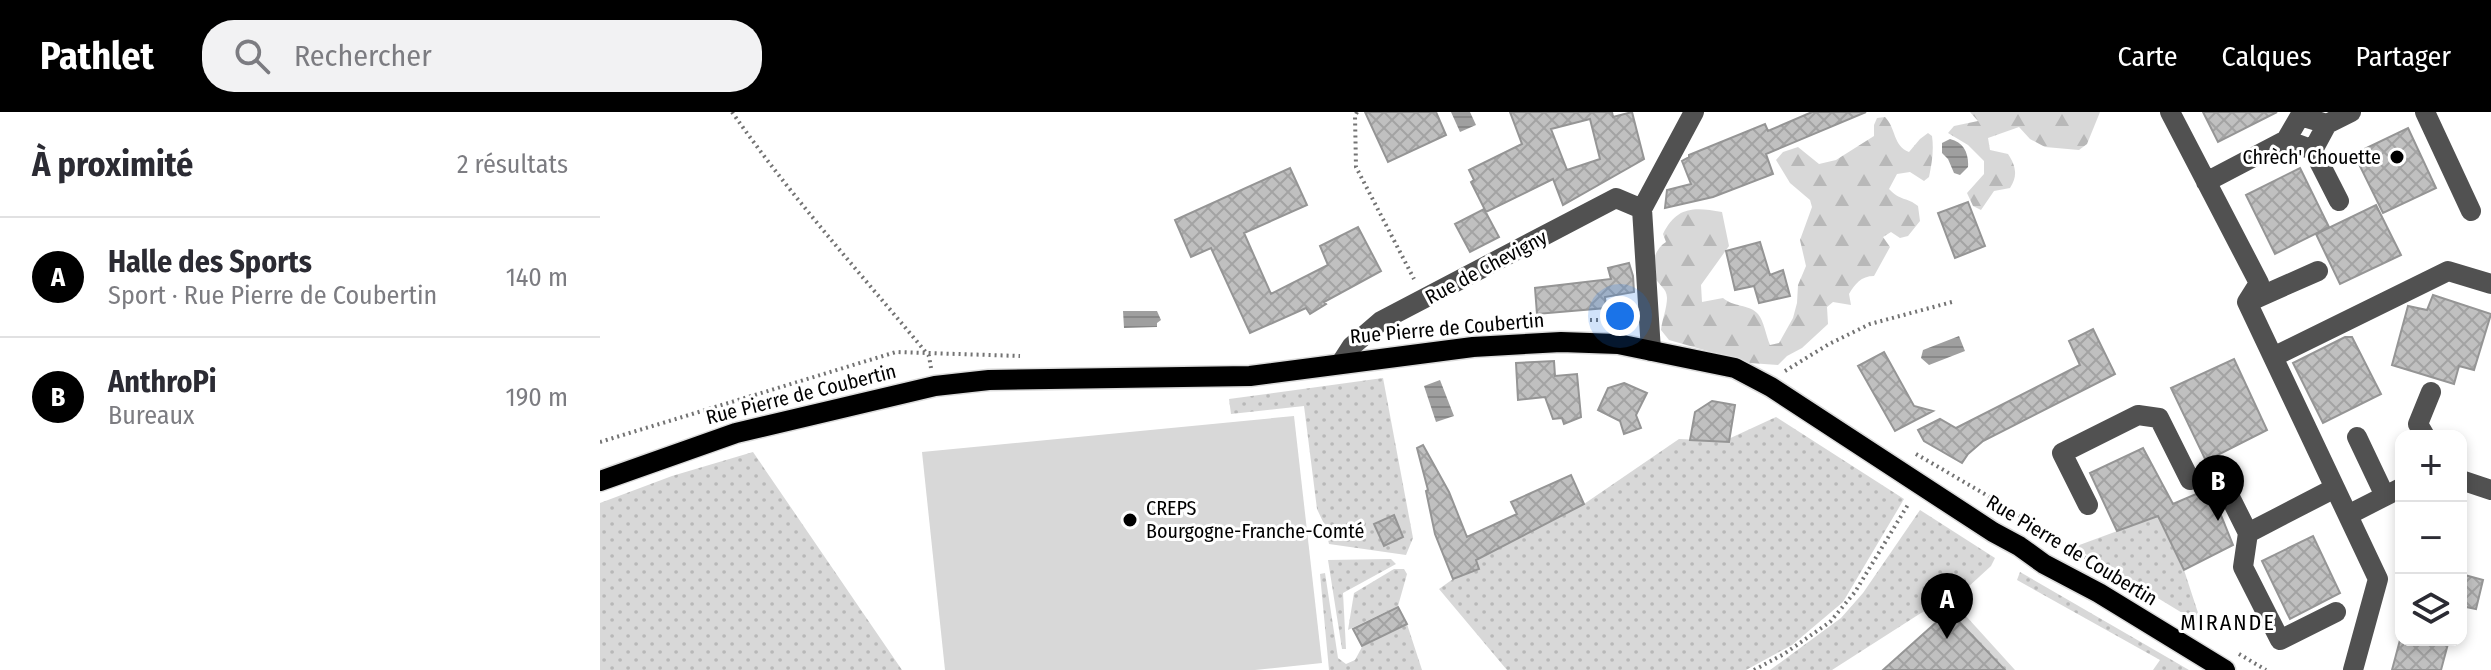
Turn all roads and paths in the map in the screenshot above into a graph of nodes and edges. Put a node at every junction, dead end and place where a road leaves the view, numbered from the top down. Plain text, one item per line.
1 (732, 112) edge
2 (1357, 112) edge
3 (1694, 112) edge
4 (2170, 112) edge
5 (2351, 112) edge
6 (2425, 112) edge
7 (2299, 114) edge
8 (2327, 124) junction
9 (2286, 140) junction
10 (2313, 150) junction
11 (2206, 182) junction
12 (2339, 201) dead end
13 (1642, 209) junction
14 (2471, 211) dead end
15 (2318, 271) dead end
16 (2491, 284) edge
17 (1423, 300) junction
18 (1952, 302) dead end
19 (2247, 302) junction
20 (1582, 320) dead end
21 (1650, 325) junction
22 (1651, 351) junction
23 (925, 352) junction
24 (1023, 357) dead end
25 (2273, 357) junction
26 (1341, 363) junction
27 (1773, 366) dead end
28 (1783, 373) junction
29 (1795, 381) dead end
30 (935, 386) junction
31 (2431, 392) dead end
32 (2422, 430) edge
33 (2357, 437) dead end
34 (600, 442) edge
35 (1907, 449) dead end
36 (600, 481) edge
37 (2467, 481) edge
38 (1919, 484) junction
39 (2489, 484) edge
40 (2335, 488) junction
41 (2393, 492) edge
42 (2088, 505) dead end
43 (2348, 515) junction
44 (2248, 533) junction
45 (2114, 575) dead end
46 (2336, 612) dead end
47 (2239, 654) dead end
48 (1754, 670) edge
49 (2225, 670) edge
50 (2266, 670) edge
51 (2353, 670) edge

1 - 23 path
2 - 17 path
3 - 13 street
4 - 11 street
5 - 8 street
6 - 14 street
7 - 8 street
7 - 9 street
8 - 10 street
9 - 10 street
9 - 11 street
10 - 12 street
11 - 19 street
13 - 17 street, Rue de Chevigny
13 - 21 street
15 - 19 street
16 - 25 street
17 - 26 street, Rue de Chevigny
18 - 28 path
19 - 25 street
20 - 21 path
21 - 22 street
22 - 26 main road, Rue Pierre de Coubertin
22 - 38 main road, Rue Pierre de Coubertin
23 - 24 path
23 - 30 path
23 - 34 path
25 - 40 street
26 - 30 main road, Rue Pierre de Coubertin
27 - 28 path
28 - 29 path
30 - 36 main road, Rue Pierre de Coubertin
31 - 32 street
33 - 41 street
35 - 45 path
37 - 39 street
38 - 48 path
38 - 49 main road, Rue Pierre de Coubertin
40 - 43 street
40 - 44 street
41 - 43 street
42 - 44 street
43 - 51 street
44 - 46 street
47 - 50 path

